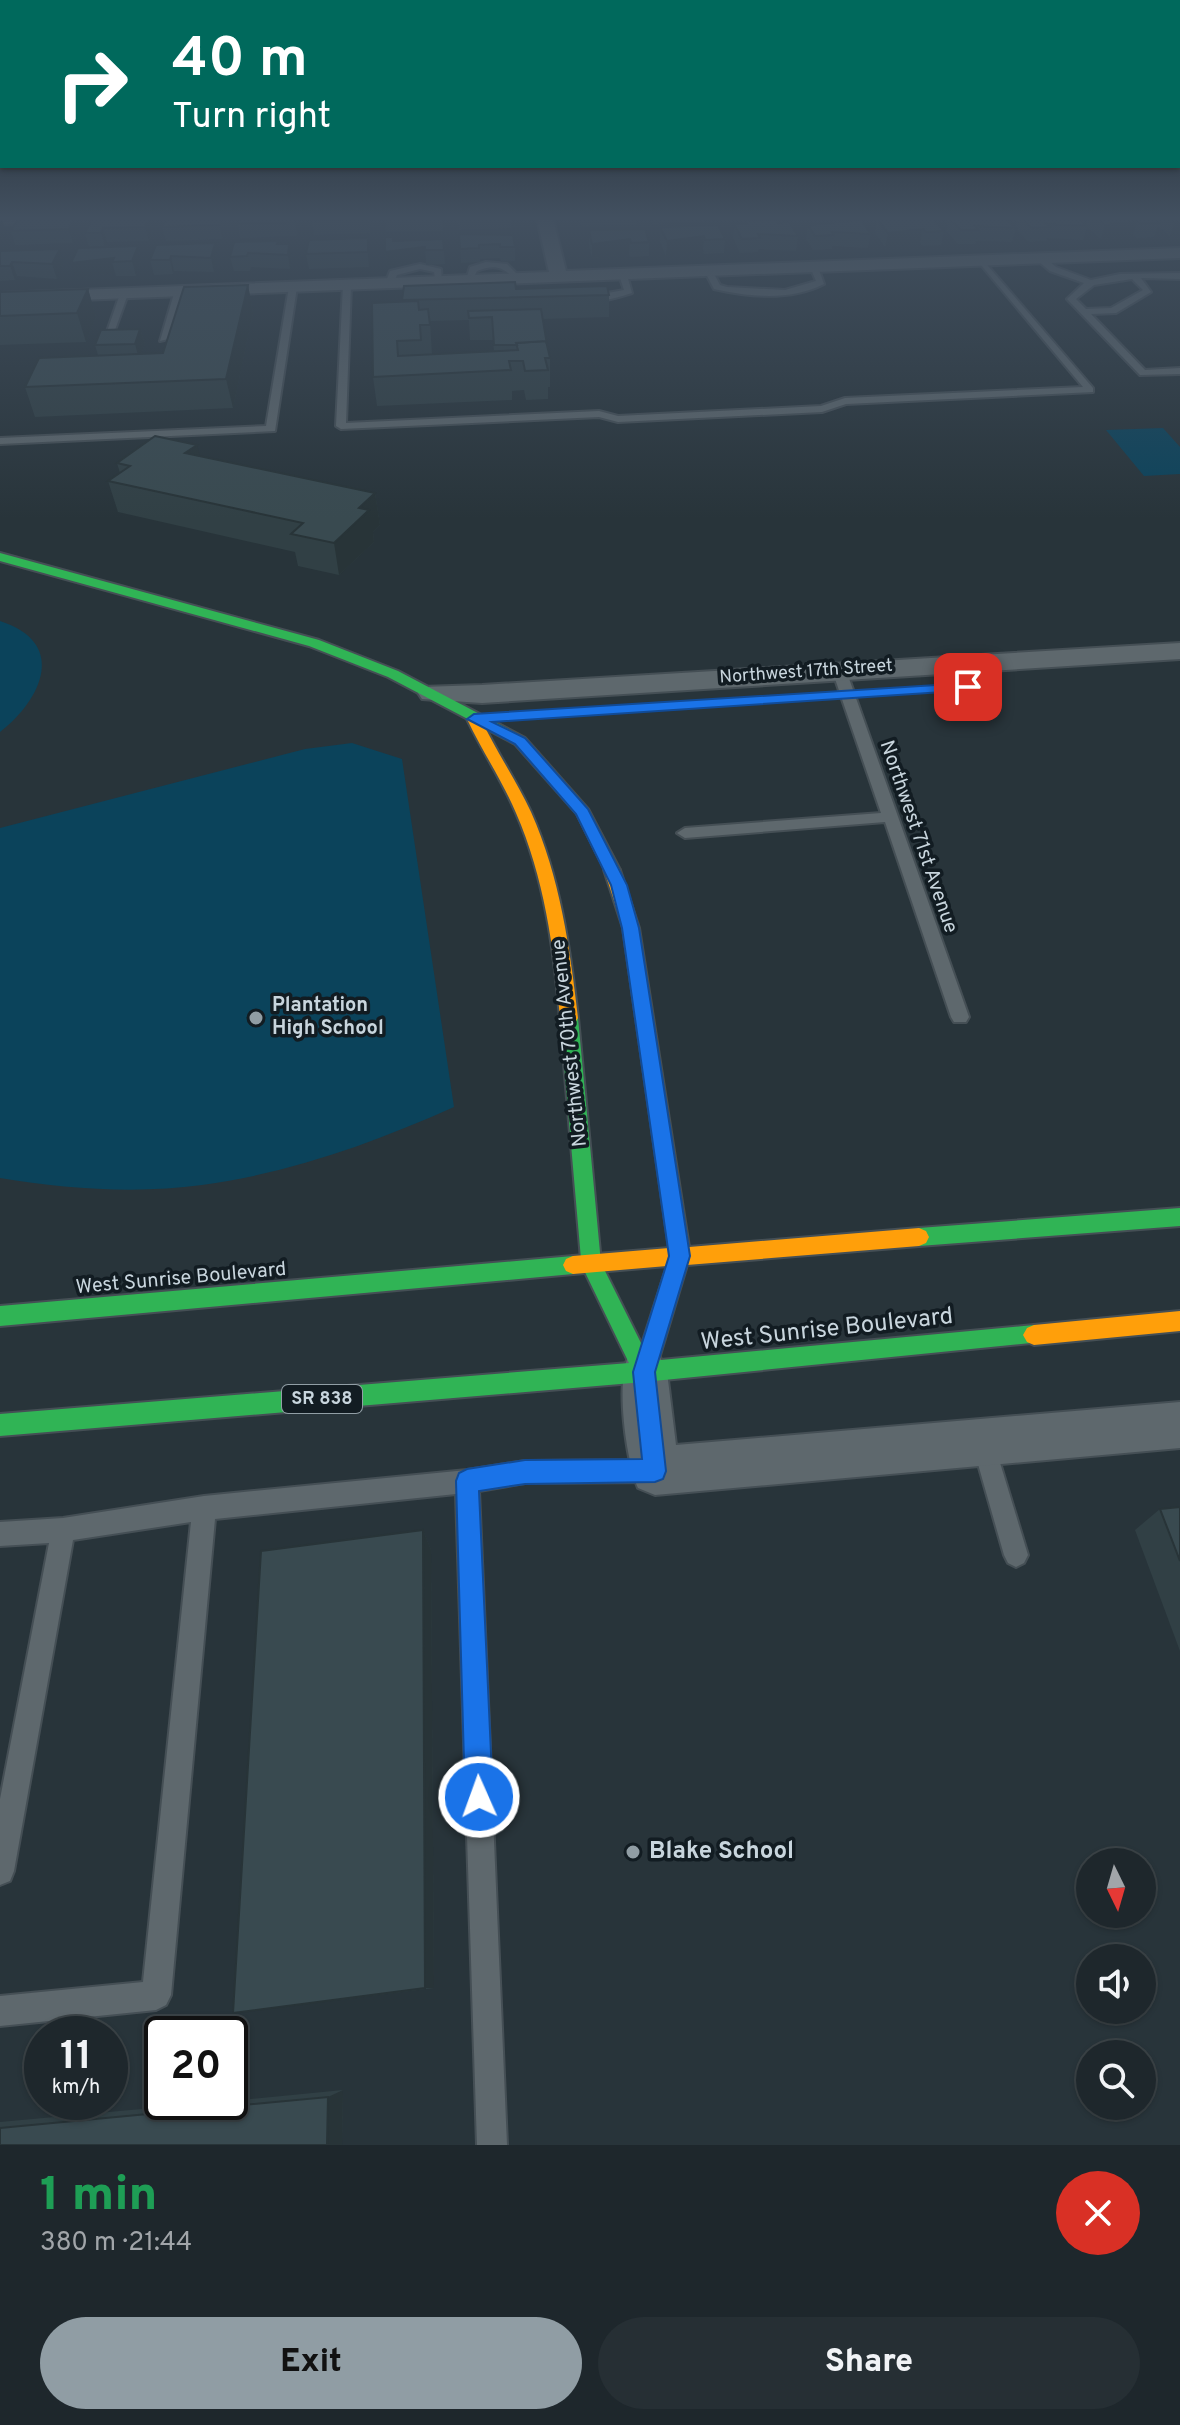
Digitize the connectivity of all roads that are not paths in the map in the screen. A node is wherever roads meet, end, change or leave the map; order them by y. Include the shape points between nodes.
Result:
1 (114, 319) edge
2 (169, 319) edge
3 (288, 319) edge
4 (346, 319) edge
5 (1029, 319) edge
6 (1091, 319) edge
7 (163, 339) dead end
8 (106, 341) edge
9 (1180, 371) edge
10 (0, 441) edge
11 (0, 557) edge
12 (1180, 651) edge
13 (1180, 676) edge
14 (843, 681) junction
15 (432, 693) junction
16 (474, 719) junction
17 (890, 817) junction
18 (685, 833) dead end
19 (960, 1017) dead end
20 (1180, 1217) edge
21 (680, 1256) junction
22 (591, 1263) junction
23 (0, 1316) edge
24 (1180, 1321) edge
25 (644, 1372) junction
26 (0, 1425) edge
27 (1180, 1425) edge
28 (983, 1442) junction
29 (655, 1471) junction
30 (467, 1481) junction
31 (204, 1508) junction
32 (63, 1530) junction
33 (0, 1534) edge
34 (1016, 1555) dead end
35 (0, 1871) edge
36 (0, 2011) edge
37 (492, 2145) edge

1 - 8 lane
2 - 7 lane
3 - 10 lane via 271,429
4 - 5 lane via 341,426 599,414 618,419 822,409 845,401 1090,390
6 - 9 lane via 1143,373
11 - 15 main road, Northwest 70th Avenue via 314,643
12 - 14 street, Northwest 17th Street
13 - 14 street, Northwest 17th Street
14 - 15 street, Northwest 17th Street
14 - 16 street, Northwest 17th Street
14 - 17 lane, Northwest 71st Avenue
15 - 16 main road, Northwest 70th Avenue
16 - 21 main road, Northwest 70th Avenue via 520,741 583,812 619,885 633,944
16 - 22 main road, Northwest 70th Avenue via 527,821 552,895 563,954
17 - 18 lane
17 - 19 lane, Northwest 71st Avenue
20 - 21 main road, West Sunrise Boulevard
21 - 22 main road, West Sunrise Boulevard
21 - 25 main road, Northwest 70th Avenue
22 - 23 main road, West Sunrise Boulevard
22 - 25 main road, Northwest 70th Avenue
24 - 25 main road, West Sunrise Boulevard / SR 838
25 - 26 main road, West Sunrise Boulevard / SR 838
25 - 29 street, Northwest 70th Avenue
27 - 28 street
28 - 29 street
28 - 34 lane
29 - 30 lane via 525,1472
30 - 31 lane
30 - 37 lane
31 - 32 lane
31 - 36 lane via 156,1995
32 - 33 lane
32 - 35 lane

